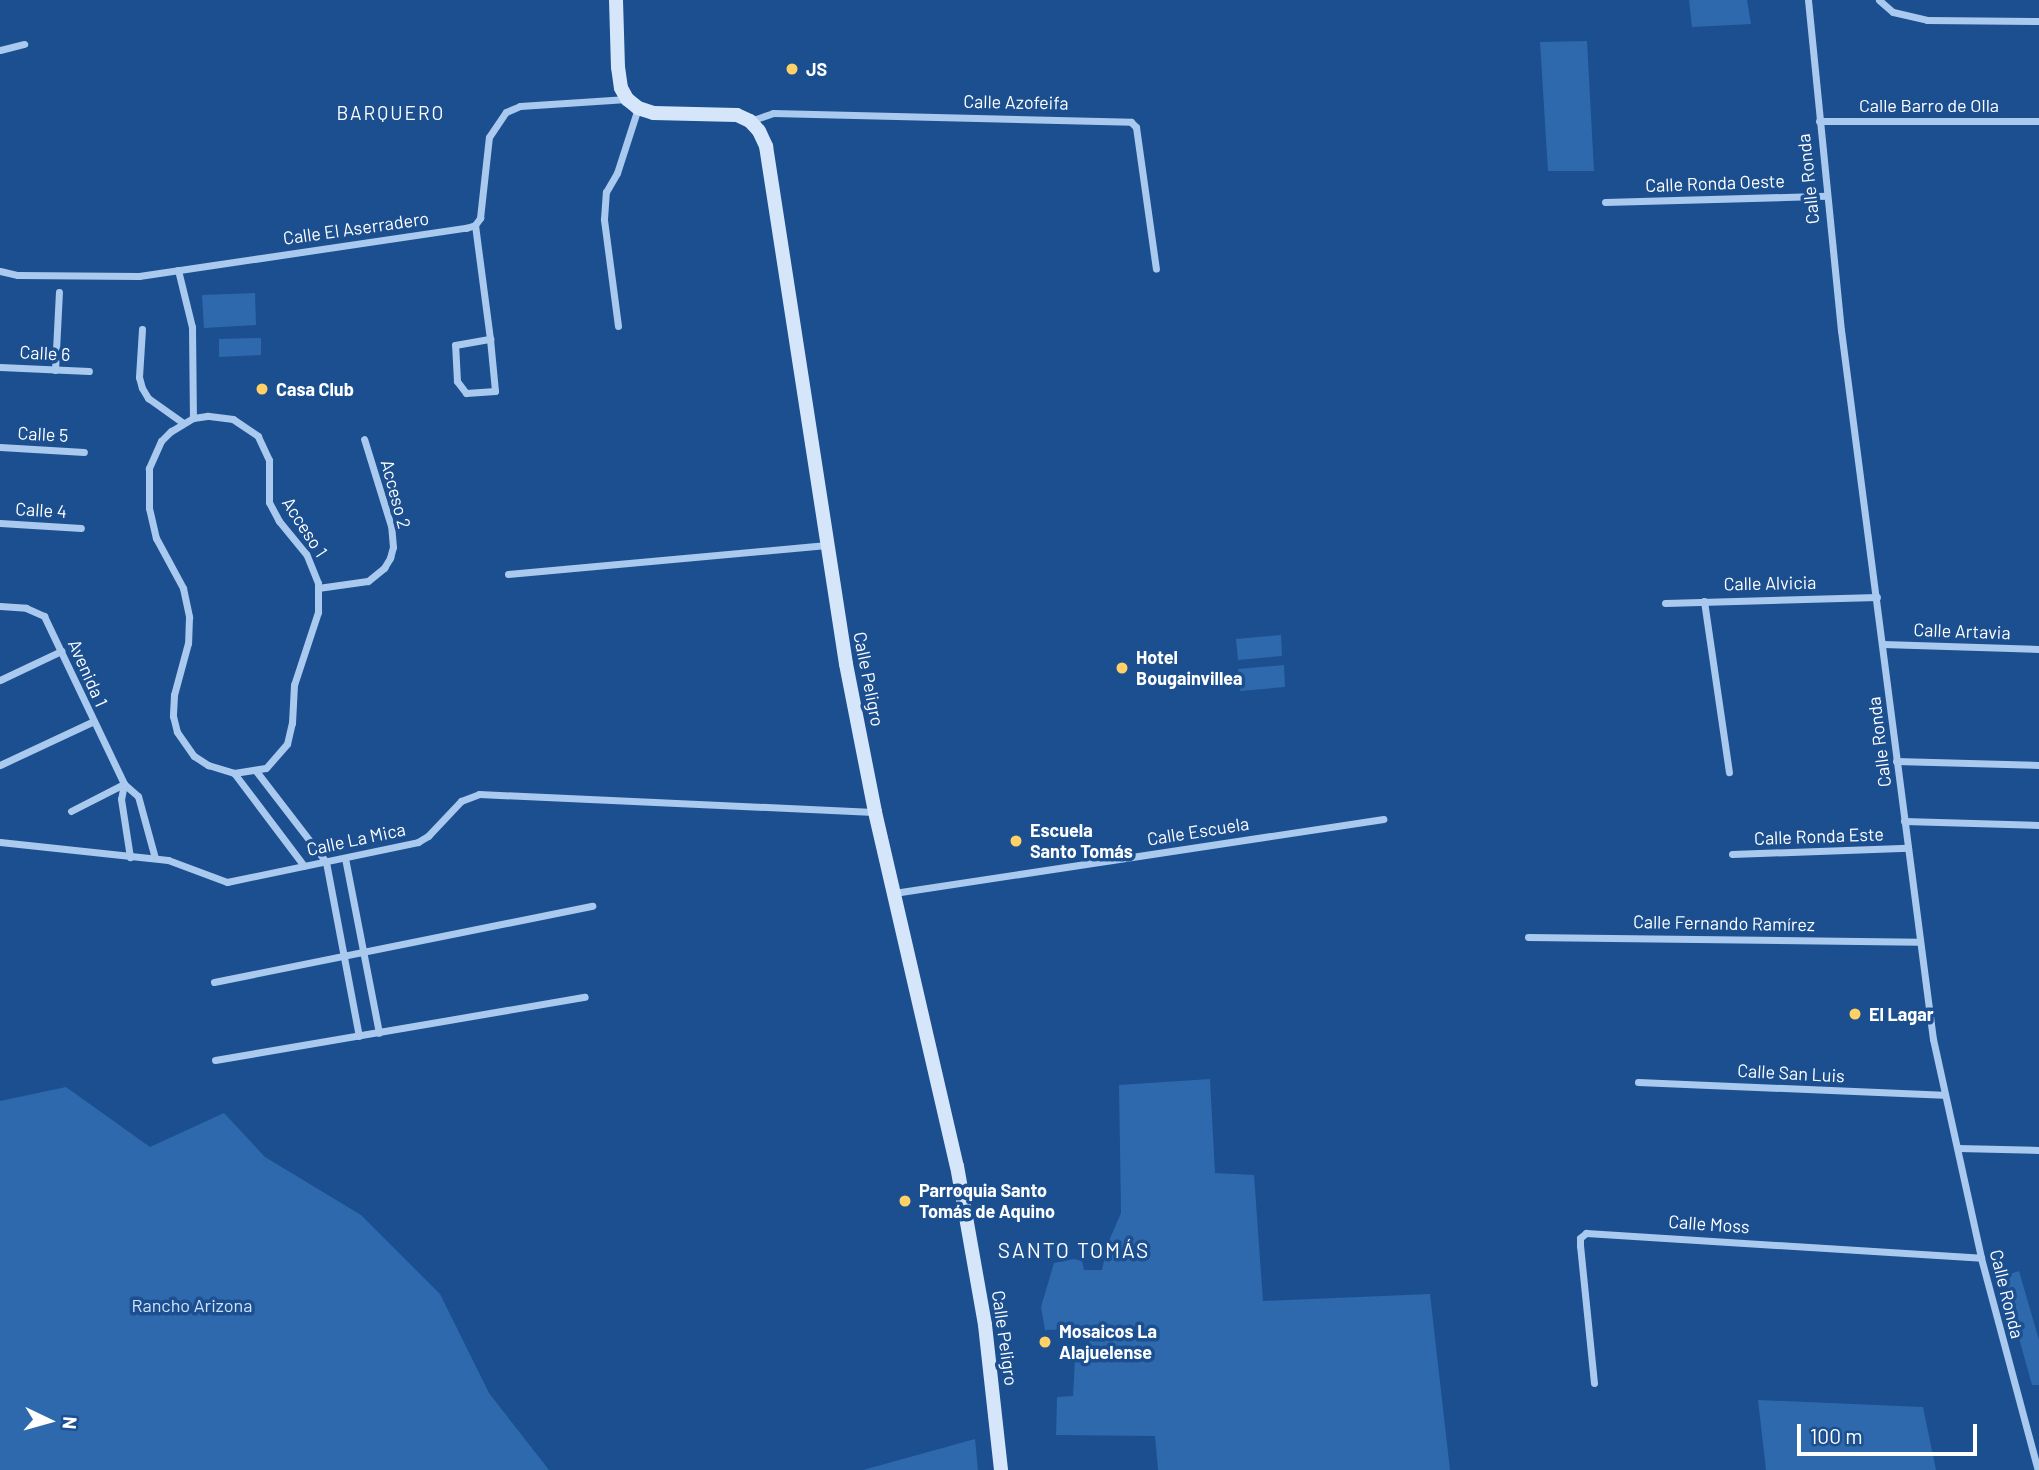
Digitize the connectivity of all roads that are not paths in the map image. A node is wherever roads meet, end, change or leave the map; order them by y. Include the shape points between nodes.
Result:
1 (616, 0) edge
2 (1808, 0) edge
3 (1879, 0) edge
4 (2039, 21) edge
5 (24, 44) dead end
6 (0, 50) edge
7 (632, 104) junction
8 (750, 121) junction
9 (1819, 121) junction
10 (2039, 121) edge
11 (1826, 195) junction
12 (1605, 202) dead end
13 (475, 225) junction
14 (1156, 269) dead end
15 (0, 271) edge
16 (178, 271) junction
17 (60, 292) dead end
18 (618, 326) dead end
19 (142, 329) dead end
20 (489, 339) junction
21 (0, 367) edge
22 (55, 370) junction
23 (89, 372) dead end
24 (193, 418) junction
25 (183, 423) junction
26 (364, 439) dead end
27 (0, 447) edge
28 (84, 452) dead end
29 (0, 523) edge
30 (81, 528) dead end
31 (827, 545) junction
32 (508, 573) dead end
33 (318, 588) junction
34 (1877, 597) junction
35 (1704, 601) junction
36 (1665, 603) dead end
37 (0, 606) edge
38 (1884, 644) junction
39 (2039, 649) edge
40 (61, 651) junction
41 (0, 680) edge
42 (92, 722) junction
43 (1896, 761) junction
44 (0, 765) edge
45 (2039, 765) edge
46 (256, 771) junction
47 (1729, 772) dead end
48 (234, 773) junction
49 (124, 784) junction
50 (71, 811) dead end
51 (875, 812) junction
52 (1383, 819) dead end
53 (1904, 821) junction
54 (2039, 825) edge
55 (0, 842) edge
56 (1908, 848) junction
57 (1732, 854) dead end
58 (130, 857) junction
59 (155, 858) junction
60 (345, 858) junction
61 (326, 862) junction
62 (304, 866) junction
63 (894, 893) junction
64 (592, 906) dead end
65 (1528, 937) dead end
66 (1919, 942) junction
67 (364, 953) junction
68 (345, 956) junction
69 (214, 982) dead end
70 (586, 997) dead end
71 (379, 1032) junction
72 (359, 1036) junction
73 (215, 1060) dead end
74 (1637, 1082) dead end
75 (1943, 1095) junction
76 (1958, 1148) junction
77 (2039, 1150) edge
78 (1982, 1258) junction
79 (1594, 1383) dead end
80 (1001, 1470) edge
81 (2038, 1470) edge

1 - 7 main road via 621,88
2 - 9 street, Calle Ronda
3 - 4 street via 1893,12 1927,20
5 - 6 street
7 - 8 main road via 667,114 724,114
7 - 13 street via 520,106 506,112 489,137 482,209
7 - 18 street via 617,173 606,192 604,219
8 - 14 street, Calle Azofeifa via 773,113 1131,122 1136,127
8 - 31 main road, Calle Peligro via 766,146 770,165
9 - 10 street, Calle Barro de Olla
9 - 11 street, Calle Ronda
11 - 12 street, Calle Ronda Oeste
11 - 34 street, Calle Ronda
13 - 16 street, Calle El Aserradero
13 - 20 street
15 - 16 street, Calle El Aserradero via 59,277
16 - 24 street via 194,340
17 - 22 street
19 - 25 street via 142,388 148,398
20 - 20 street via 495,391 466,393 457,381 456,345
21 - 22 street, Calle 6
22 - 23 street, Calle 6
24 - 25 street, Acceso 1
24 - 33 street, Acceso 1 via 233,419 258,436 269,460 269,502 306,554
25 - 48 street, Acceso 1 via 161,441 149,468 148,498 156,538 183,588 190,617 173,716 177,732 194,756
26 - 33 street, Acceso 2 via 391,526 390,558 368,581
27 - 28 street, Calle 5
29 - 30 street, Calle 4
31 - 32 street
31 - 51 main road, Calle Peligro
33 - 46 street, Acceso 1 via 318,612 294,685 290,735 275,761
34 - 35 street, Calle Alvicia
34 - 38 street, Calle Ronda
35 - 36 street, Calle Alvicia
35 - 47 street
37 - 40 street, Avenida 1 via 26,608 44,616
38 - 39 street, Calle Artavia
38 - 43 street, Calle Ronda
40 - 41 street
40 - 42 street, Avenida 1
42 - 44 street
42 - 49 street, Avenida 1
43 - 45 street
43 - 53 street, Calle Ronda
46 - 48 street, Acceso 1
46 - 61 street
48 - 62 street
49 - 50 street
49 - 58 street, Avenida 1 via 121,799
49 - 59 street, Avenida 1 via 138,796
51 - 60 street, Calle La Mica via 479,794 461,801 418,842
51 - 63 main road, Calle Peligro
52 - 63 street, Calle Escuela
53 - 54 street
53 - 56 street, Calle Ronda
55 - 58 street, Calle La Mica
56 - 57 street, Calle Ronda Este
56 - 66 street, Calle Ronda
58 - 59 street, Calle La Mica
59 - 62 street, Calle La Mica via 227,882
60 - 61 street, Calle La Mica
60 - 67 street
61 - 62 street, Calle La Mica
61 - 68 street
63 - 80 main road, Calle Peligro via 966,1214 985,1325
64 - 67 street
65 - 66 street, Calle Fernando Ramírez
66 - 75 street, Calle Ronda
67 - 68 street
67 - 71 street
68 - 69 street
68 - 72 street
70 - 71 street
71 - 72 street
72 - 73 street
74 - 75 street, Calle San Luis
75 - 76 street, Calle Ronda
76 - 77 street
76 - 78 street, Calle Ronda
78 - 79 street, Calle Moss via 1586,1233 1580,1246
78 - 81 street, Calle Ronda

